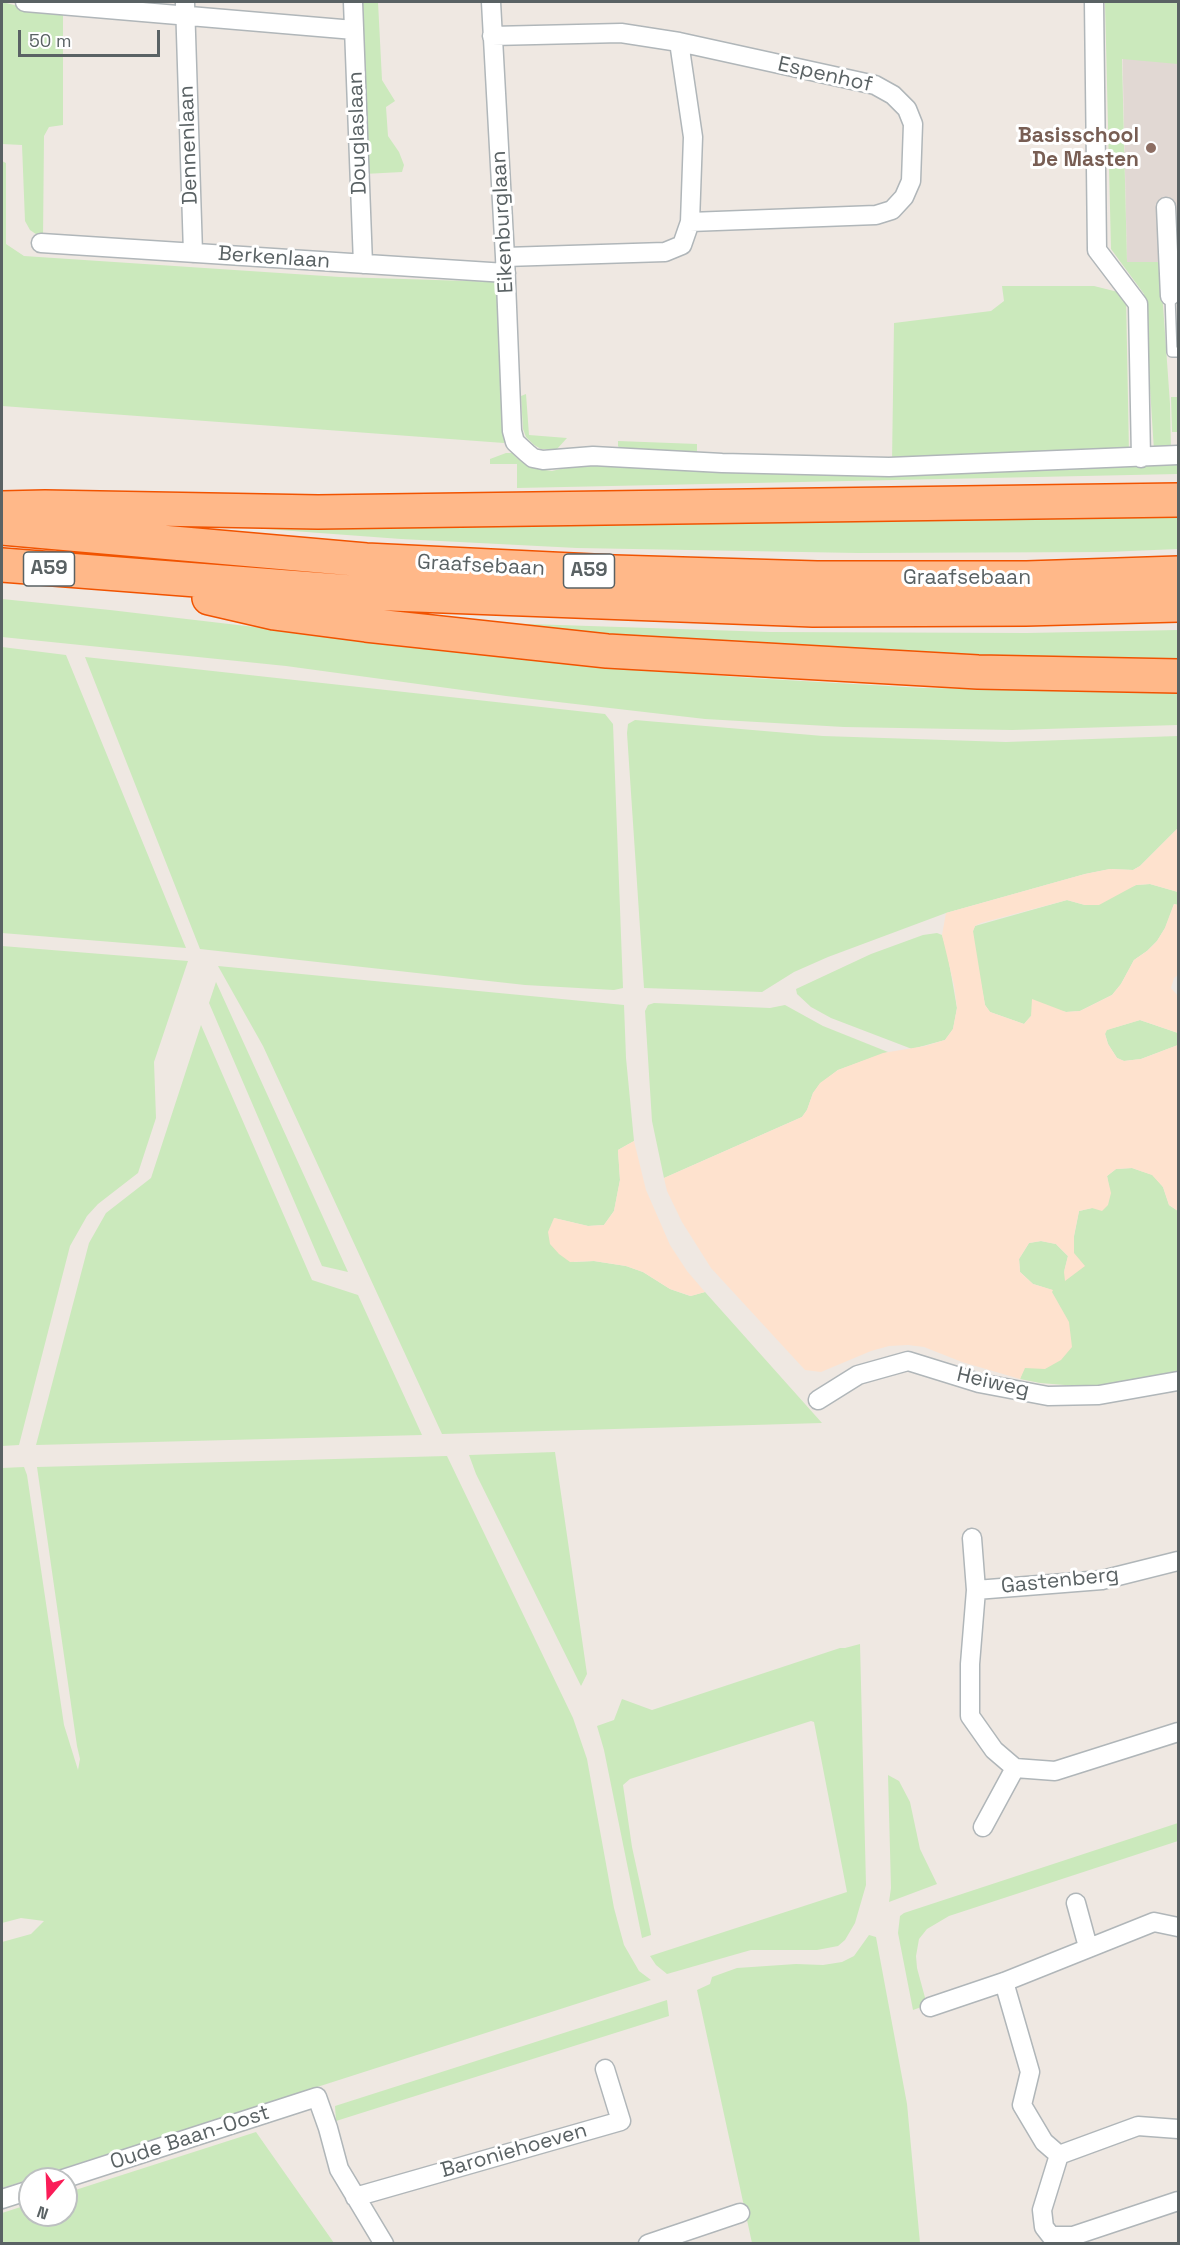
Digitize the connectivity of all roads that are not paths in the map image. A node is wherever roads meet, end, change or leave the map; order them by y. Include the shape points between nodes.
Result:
1 (25, 2) edge
2 (353, 2) edge
3 (490, 2) edge
4 (1094, 2) edge
5 (185, 8) edge
6 (354, 30) junction
7 (492, 36) junction
8 (679, 42) junction
9 (1166, 207) dead end
10 (690, 222) junction
11 (41, 243) dead end
12 (193, 253) junction
13 (363, 264) junction
14 (505, 265) junction
15 (1174, 296) edge
16 (1179, 352) edge
17 (1179, 455) edge
18 (1141, 458) junction
19 (1179, 500) edge
20 (2, 508) edge
21 (2, 528) edge
22 (2, 565) edge
23 (96, 573) junction
24 (1179, 573) edge
25 (1179, 605) edge
26 (1179, 676) edge
27 (1179, 1381) edge
28 (818, 1400) dead end
29 (972, 1538) dead end
30 (1179, 1561) edge
31 (976, 1590) junction
32 (1179, 1732) edge
33 (1015, 1768) junction
34 (983, 1827) dead end
35 (1076, 1903) dead end
36 (1179, 1928) edge
37 (1088, 1947) junction
38 (1004, 1982) junction
39 (930, 2007) dead end
40 (604, 2069) dead end
41 (1179, 2128) edge
42 (1059, 2155) junction
43 (78, 2174) edge
44 (18, 2194) edge
45 (355, 2197) junction
46 (2, 2199) edge
47 (1179, 2201) edge
48 (740, 2213) dead end
49 (1051, 2240) edge
50 (384, 2244) edge
51 (648, 2244) edge

1 - 5 street
2 - 6 street, Douglaslaan
3 - 7 street, Eikenburglaan
4 - 18 street via 1097,250 1138,304
5 - 6 street
5 - 12 street, Dennenlaan
6 - 13 street, Douglaslaan
7 - 8 street, Espenhof via 621,33
7 - 14 street, Eikenburglaan
8 - 10 street via 693,137
8 - 10 street, Espenhof via 875,85 894,95 907,109 913,124 911,181 892,210 876,215
9 - 15 street
10 - 14 street via 682,246 665,252
11 - 12 street, Berkenlaan
12 - 13 street, Berkenlaan
13 - 14 street, Berkenlaan
14 - 18 street, Eikenburglaan via 512,431 515,442 533,458 593,456 889,467
15 - 16 lane via 1172,352
17 - 18 street
19 - 20 highway via 342,512
21 - 24 highway, Graafsebaan / A59 via 366,560 614,573 1026,578
22 - 23 highway, Graafsebaan / A59
23 - 25 highway, Graafsebaan / A59 via 364,593 813,610
23 - 26 highway, A59 via 274,613 607,651 978,672
27 - 28 street, Heiweg via 1099,1395 1048,1396 979,1383 908,1361 858,1375
29 - 31 street, Gastenberg
30 - 31 street, Gastenberg via 1102,1580
31 - 33 street, Gastenberg via 969,1664 970,1716 994,1750
32 - 33 street via 1055,1771
33 - 34 street
35 - 37 street
36 - 37 street via 1154,1922
37 - 38 street
38 - 39 street
38 - 42 street via 1030,2072 1022,2105 1044,2142
40 - 45 street, Baroniehoeven via 621,2121
41 - 42 street via 1138,2126
42 - 49 street via 1041,2210
43 - 45 street, Oude Baan-Oost via 317,2097 339,2169
44 - 46 street
45 - 50 street
47 - 49 street
48 - 51 street

